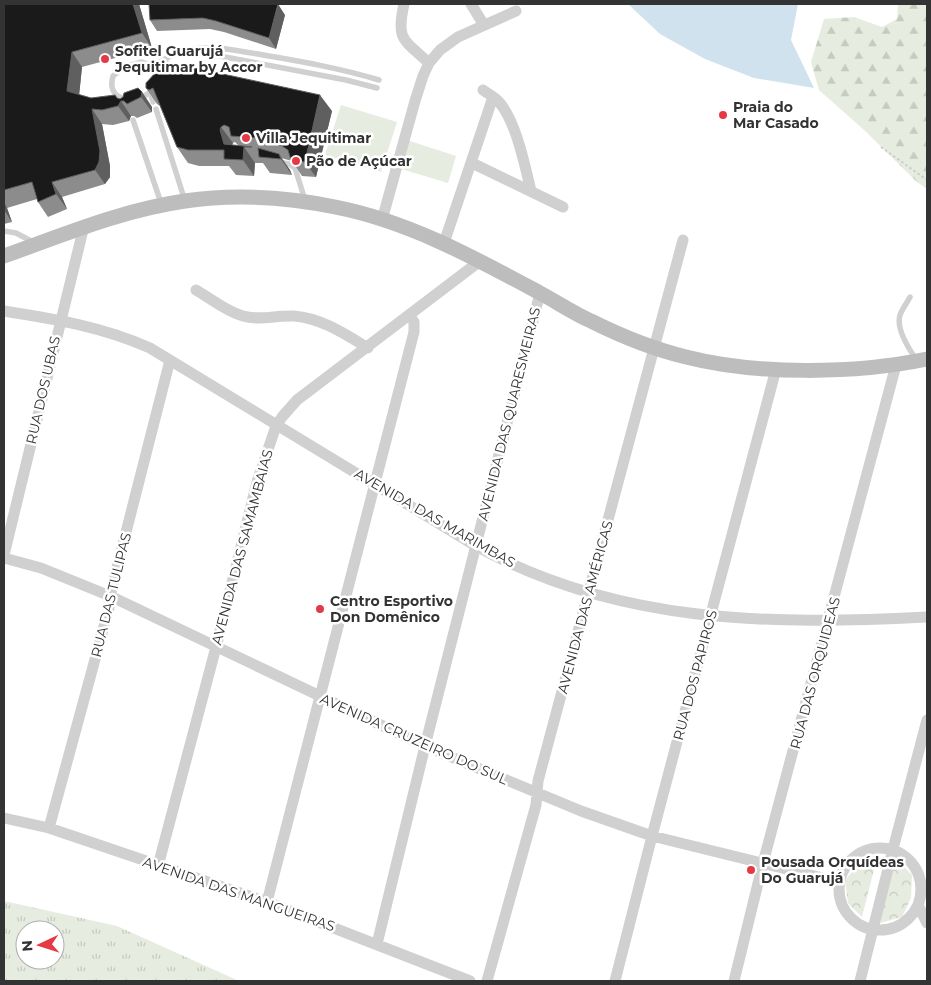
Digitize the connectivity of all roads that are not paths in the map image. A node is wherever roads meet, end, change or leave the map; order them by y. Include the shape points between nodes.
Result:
1 (404, 4) edge
2 (471, 4) edge
3 (516, 12) dead end
4 (484, 25) junction
5 (188, 50) junction
6 (429, 63) junction
7 (153, 66) junction
8 (379, 80) dead end
9 (377, 88) dead end
10 (483, 90) dead end
11 (150, 92) junction
12 (493, 97) junction
13 (153, 102) edge
14 (156, 109) edge
15 (133, 120) dead end
16 (269, 159) edge
17 (472, 163) junction
18 (531, 191) junction
19 (186, 201) junction
20 (305, 202) junction
21 (161, 206) junction
22 (563, 207) dead end
23 (382, 220) junction
24 (84, 226) junction
25 (4, 231) edge
26 (683, 240) dead end
27 (444, 243) junction
28 (37, 244) junction
29 (4, 256) edge
30 (480, 261) junction
31 (196, 290) dead end
32 (540, 293) junction
33 (910, 297) dead end
34 (4, 311) edge
35 (410, 316) junction
36 (60, 320) junction
37 (368, 348) junction
38 (655, 348) junction
39 (170, 360) junction
40 (922, 360) edge
41 (896, 364) junction
42 (776, 368) junction
43 (276, 426) junction
44 (376, 484) junction
45 (476, 546) junction
46 (4, 557) edge
47 (588, 593) junction
48 (110, 596) junction
49 (710, 616) junction
50 (927, 617) edge
51 (829, 621) junction
52 (216, 647) junction
53 (320, 697) junction
54 (927, 720) edge
55 (425, 746) junction
56 (538, 794) junction
57 (4, 818) edge
58 (49, 828) junction
59 (652, 836) junction
60 (893, 849) junction
61 (763, 863) junction
62 (158, 866) junction
63 (839, 882) junction
64 (924, 890) edge
65 (267, 902) junction
66 (918, 905) junction
67 (927, 923) edge
68 (872, 930) junction
69 (377, 944) junction
70 (490, 979) edge
71 (470, 981) edge
72 (615, 981) edge
73 (734, 981) edge
74 (860, 981) edge

1 - 6 street via 401,32 407,43
2 - 4 street
3 - 4 street
4 - 6 street via 449,43
5 - 7 lane
5 - 8 lane via 214,47 337,68
5 - 9 lane
6 - 23 street via 414,96
7 - 11 lane via 158,78
7 - 11 lane via 142,62 119,70 112,88 115,94 128,102
10 - 12 street
11 - 13 lane
12 - 17 street
12 - 18 street via 510,120
14 - 19 lane
15 - 21 lane
16 - 20 lane via 295,168
17 - 18 street
17 - 27 street
18 - 22 street
19 - 20 main road via 254,198
19 - 21 main road
20 - 23 main road
21 - 24 main road
23 - 27 main road
24 - 28 main road
24 - 36 street, RUA DOS UBAS
25 - 28 lane via 16,233
26 - 38 street, AVENIDA DAS AMÉRICAS
27 - 30 main road
28 - 29 main road
30 - 32 main road
30 - 35 street, AVENIDA DAS SAMAMBAIAS
31 - 37 street via 242,316 293,316 318,321
32 - 38 main road via 590,320
32 - 45 street, AVENIDA DAS QUARESMEIRAS
33 - 40 lane via 900,315 900,326 908,348
34 - 36 street, AVENIDA DAS MARIMBAS
35 - 37 street, AVENIDA DAS SAMAMBAIAS
35 - 44 street via 414,332
36 - 39 street, AVENIDA DAS MARIMBAS via 128,338
36 - 46 street, RUA DOS UBAS
37 - 43 street, AVENIDA DAS SAMAMBAIAS via 297,400
38 - 42 main road via 716,364
38 - 47 street, AVENIDA DAS AMÉRICAS
39 - 43 street, AVENIDA DAS MARIMBAS
39 - 48 street, RUA DAS TULIPAS
40 - 41 main road
41 - 42 main road via 830,370
41 - 51 street, RUA DAS ORQUIDEAS
42 - 49 street, RUA DOS PAPIROS
43 - 44 street, AVENIDA DAS MARIMBAS
43 - 52 street, AVENIDA DAS SAMAMBAIAS via 249,510
44 - 45 street, AVENIDA DAS MARIMBAS
44 - 53 street
45 - 47 street, AVENIDA DAS MARIMBAS via 521,569
45 - 55 street, AVENIDA DAS QUARESMEIRAS
46 - 48 street, AVENIDA CRUZEIRO DO SUL via 42,568
47 - 49 street, AVENIDA DAS MARIMBAS
47 - 56 street, AVENIDA DAS AMÉRICAS via 538,781
48 - 52 street, AVENIDA CRUZEIRO DO SUL
48 - 58 street, RUA DAS TULIPAS
49 - 51 street, AVENIDA DAS MARIMBAS
49 - 59 street, RUA DOS PAPIROS
50 - 51 street, AVENIDA DAS MARIMBAS
51 - 61 street, RUA DAS ORQUIDEAS
52 - 53 street, AVENIDA CRUZEIRO DO SUL
52 - 62 street, AVENIDA DAS SAMAMBAIAS
53 - 55 street, AVENIDA CRUZEIRO DO SUL
53 - 65 street
54 - 60 street
55 - 56 street, AVENIDA CRUZEIRO DO SUL
55 - 69 street, AVENIDA DAS QUARESMEIRAS
56 - 59 street, AVENIDA CRUZEIRO DO SUL
56 - 70 street, AVENIDA DAS AMÉRICAS
57 - 58 street, AVENIDA DAS MANGUEIRAS
58 - 62 street, AVENIDA DAS MANGUEIRAS
59 - 61 street, AVENIDA CRUZEIRO DO SUL
59 - 72 street, RUA DOS PAPIROS
60 - 63 street via 879,847 852,857
60 - 64 street via 914,865
60 - 68 street
61 - 63 street, AVENIDA CRUZEIRO DO SUL
61 - 73 street, RUA DAS ORQUIDEAS
62 - 65 street, AVENIDA DAS MANGUEIRAS
63 - 68 street via 842,907 860,926
64 - 66 street
65 - 69 street, AVENIDA DAS MANGUEIRAS
66 - 67 street
66 - 68 street via 900,926 884,931
68 - 74 street
69 - 71 street, AVENIDA DAS MANGUEIRAS

